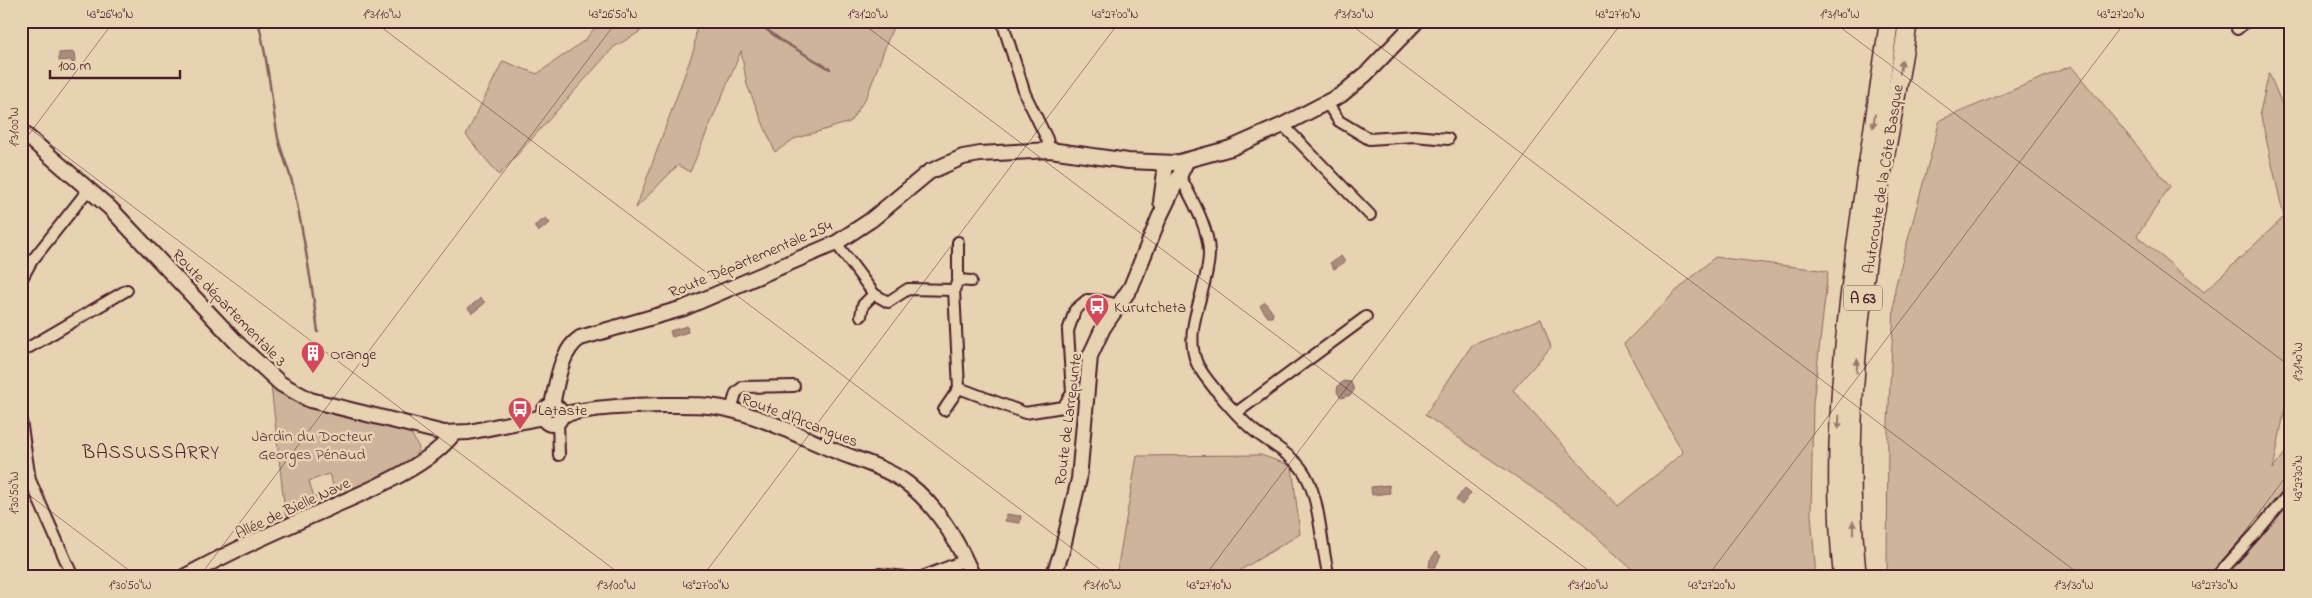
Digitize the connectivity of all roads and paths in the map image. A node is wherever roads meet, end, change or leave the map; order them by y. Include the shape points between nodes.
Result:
1 (1002, 21) edge
2 (1416, 21) edge
3 (1889, 21) edge
4 (1908, 21) edge
5 (2247, 21) edge
6 (2237, 29) dead end
7 (1327, 103) junction
8 (1283, 125) junction
9 (21, 131) edge
10 (1448, 139) dead end
11 (1050, 150) junction
12 (1187, 160) junction
13 (1161, 163) junction
14 (1173, 181) junction
15 (84, 195) dead end
16 (1370, 215) dead end
17 (958, 242) dead end
18 (836, 243) junction
19 (21, 280) edge
20 (971, 280) dead end
21 (956, 285) junction
22 (127, 290) dead end
23 (874, 294) junction
24 (21, 298) edge
25 (1118, 305) junction
26 (860, 316) dead end
27 (1366, 317) dead end
28 (21, 352) edge
29 (794, 386) dead end
30 (960, 388) junction
31 (731, 410) junction
32 (944, 410) dead end
33 (1236, 413) junction
34 (557, 414) junction
35 (21, 420) edge
36 (434, 432) junction
37 (453, 434) junction
38 (560, 455) dead end
39 (412, 466) junction
40 (2291, 491) edge
41 (966, 560) junction
42 (73, 577) edge
43 (184, 577) edge
44 (861, 577) edge
45 (904, 577) edge
46 (922, 577) edge
47 (973, 577) edge
48 (1053, 577) edge
49 (1329, 577) edge
50 (1843, 577) edge
51 (1858, 577) edge
52 (2216, 577) edge

1 - 11 street via 1025,94
2 - 7 street, Route Départementale 254 via 1366,74
3 -> 50 highway, Autoroute de la Côte Basque / A 63 via 1843,345 1838,442
51 -> 4 highway, Autoroute de la Côte Basque / A 63 via 1854,542 1853,440 1858,344 1867,260
5 - 6 street
7 - 8 street, Route Départementale 254
7 - 10 street via 1339,120 1368,139 1414,136
8 - 12 street, Route Départementale 254 via 1231,148
8 - 16 street
9 - 36 street, Route départementale 3 via 110,208 239,345 281,384 310,400
11 - 13 street, Route Départementale 254
11 - 18 street, Route Départementale 254 via 980,154 945,164 929,172 871,220
12 - 13 street, Route Départementale 254
12 - 14 street, Route de Larrepunte
13 - 14 street, Route de Larrepunte
14 - 25 street, Route de Larrepunte via 1144,260
14 - 33 street via 1193,201 1208,241 1205,283 1194,329 1196,362
15 - 19 street via 31,262
17 - 21 street
18 - 23 street
18 - 34 street, Route Départementale 254 via 684,308 580,338 572,343 559,376
19 - 24 street
20 - 21 street
21 - 23 street via 908,289 888,302
21 - 30 street
22 - 28 street
23 - 26 street via 863,305
25 - 30 street via 1088,300 1076,310 1068,331 1072,393 1063,407 1025,413
25 - 48 street, Route de Larrepunte via 1097,338 1090,356 1079,480
27 - 33 street
29 - 31 street via 743,387 736,393
30 - 32 street
31 - 34 street, Route d'Arcangues via 701,405 627,406
31 - 41 street, Route d'Arcangues via 896,476 923,499
33 - 49 street via 1289,456 1312,486
34 - 37 street, Route départementale 3 via 546,408 543,417
34 - 38 street
35 - 42 street via 30,480
36 - 37 street, Route départementale 3
36 - 39 street, Allée de Bielle Nave via 430,444
37 - 39 street, Allée de Bielle Nave via 437,451
39 - 43 street, Allée de Bielle Nave via 373,490
40 - 52 street
41 - 46 street
41 - 47 street, Route d'Arcangues
44 - 45 street via 879,574

